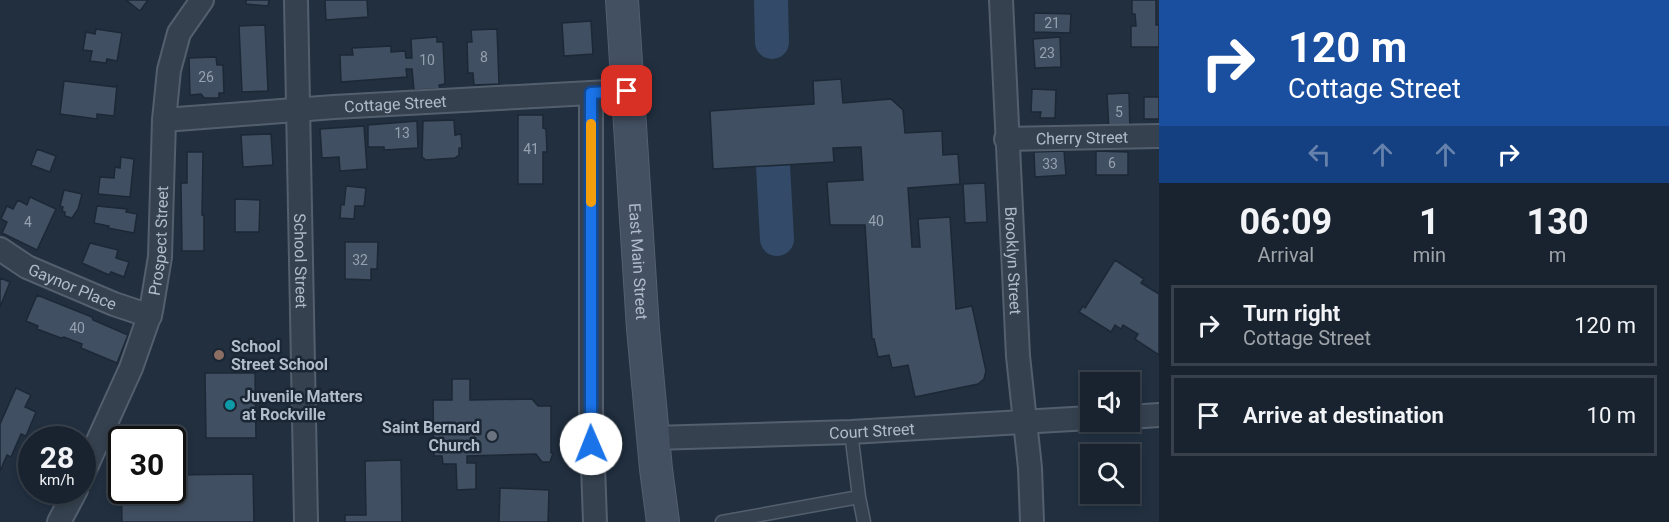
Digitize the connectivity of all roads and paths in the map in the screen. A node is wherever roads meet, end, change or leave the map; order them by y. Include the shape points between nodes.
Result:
1 (202, 0) edge
2 (296, 0) edge
3 (622, 0) edge
4 (1001, 0) edge
5 (627, 91) junction
6 (591, 93) junction
7 (298, 110) junction
8 (165, 120) junction
9 (1159, 136) edge
10 (1006, 139) junction
11 (0, 249) edge
12 (150, 316) junction
13 (1159, 415) edge
14 (1140, 416) edge
15 (1080, 418) edge
16 (1025, 421) junction
17 (851, 432) junction
18 (653, 438) junction
19 (96, 445) edge
20 (859, 496) junction
21 (69, 504) edge
22 (59, 522) edge
23 (306, 522) edge
24 (595, 522) edge
25 (663, 522) edge
26 (722, 522) edge
27 (864, 522) edge
28 (1032, 522) edge

1 - 8 street, Prospect Street via 185,21 176,41
2 - 7 street, School Street
3 - 5 main road, East Main Street
4 - 10 street, Brooklyn Street
5 - 6 street, Cottage Street
5 - 18 main road, East Main Street
6 - 7 street, Cottage Street
6 - 24 street
7 - 8 street, Cottage Street
7 - 23 street, School Street
8 - 12 street, Prospect Street via 160,257
9 - 10 street, Cherry Street
10 - 16 street, Brooklyn Street
11 - 12 street, Gaynor Place via 27,267
12 - 19 street, Prospect Street
13 - 14 street
15 - 16 street, Court Street
16 - 17 street, Court Street
16 - 28 street, Brooklyn Street
17 - 18 street, Court Street
17 - 20 lane
18 - 25 main road, East Main Street
20 - 26 lane
20 - 27 lane
21 - 22 street

